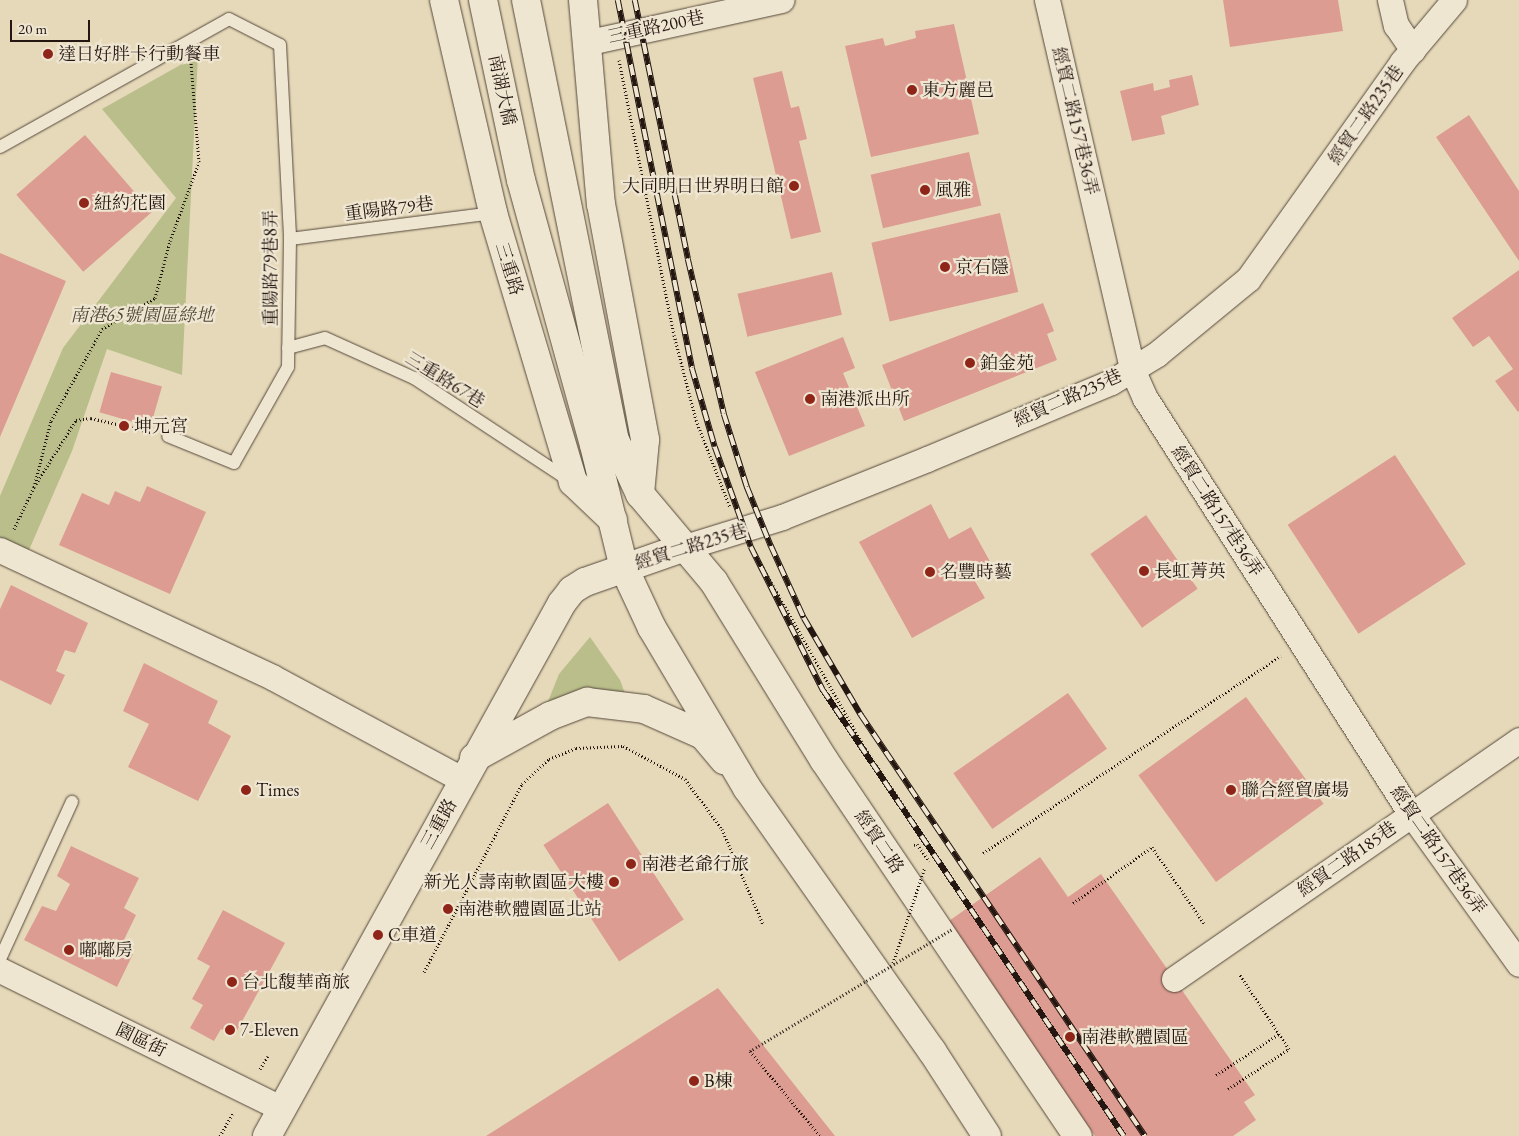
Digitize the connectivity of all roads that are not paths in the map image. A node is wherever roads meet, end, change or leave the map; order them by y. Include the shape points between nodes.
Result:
1 (444, 0) edge
2 (483, 0) edge
3 (526, 0) edge
4 (583, 0) edge
5 (781, 0) edge
6 (1047, 0) edge
7 (1390, 0) edge
8 (1454, 0) edge
9 (601, 39) junction
10 (1413, 50) junction
11 (0, 147) edge
12 (493, 213) junction
13 (290, 239) junction
14 (288, 348) junction
15 (1132, 369) junction
16 (168, 436) road end
17 (573, 482) junction
18 (640, 494) junction
19 (612, 520) junction
20 (682, 548) junction
21 (1, 550) edge
22 (624, 568) junction
23 (1519, 740) edge
24 (469, 769) junction
25 (747, 788) junction
26 (72, 802) dead end
27 (1412, 815) junction
28 (0, 959) edge
29 (1519, 964) edge
30 (0, 970) edge
31 (1174, 979) dead end
32 (282, 1109) junction
33 (267, 1136) edge
34 (987, 1136) edge
35 (1078, 1136) edge

1 - 12 main road, 三重路
2 - 19 main road, 南湖大橋 via 521,180
3 - 18 main road, 經貿二路 via 614,438
4 - 9 main road
5 - 9 street, 三重路200巷
6 - 15 street, 經貿二路157巷36弄
7 - 10 street via 1396,25
8 - 10 street, 經貿二路235巷
9 - 18 main road via 601,204 645,440
10 - 15 street, 經貿二路235巷 via 1248,279 1157,354
11 - 13 lane, 重陽路79巷8弄 via 229,19 280,45
12 - 13 lane, 重陽路79巷
12 - 17 main road, 三重路
13 - 14 lane, 重陽路79巷8弄
14 - 16 lane, 重陽路79巷8弄 via 288,367 234,462
14 - 17 lane, 三重路67巷 via 325,338 414,378
15 - 20 street, 經貿二路235巷 via 1111,382 937,455 739,532
15 - 27 street, 經貿二路157巷36弄 via 1145,398
17 - 19 main road, 三重路
18 - 20 main road, 經貿二路
19 - 22 main road, 南湖大橋
20 - 22 main road, 經貿二路235巷
20 - 35 main road, 經貿二路 via 714,582 824,760 1042,1072
21 - 24 street
22 - 24 main road, 三重路 via 572,590
22 - 25 main road via 652,628
23 - 27 street, 經貿二路185巷
24 - 25 main road via 550,716 586,702 644,709 703,735
24 - 32 main road, 三重路
25 - 34 main road via 932,1051
26 - 28 lane
27 - 29 street, 經貿二路157巷36弄
27 - 31 street, 經貿二路185巷
30 - 32 street, 園區街
32 - 33 main road, 三重路

